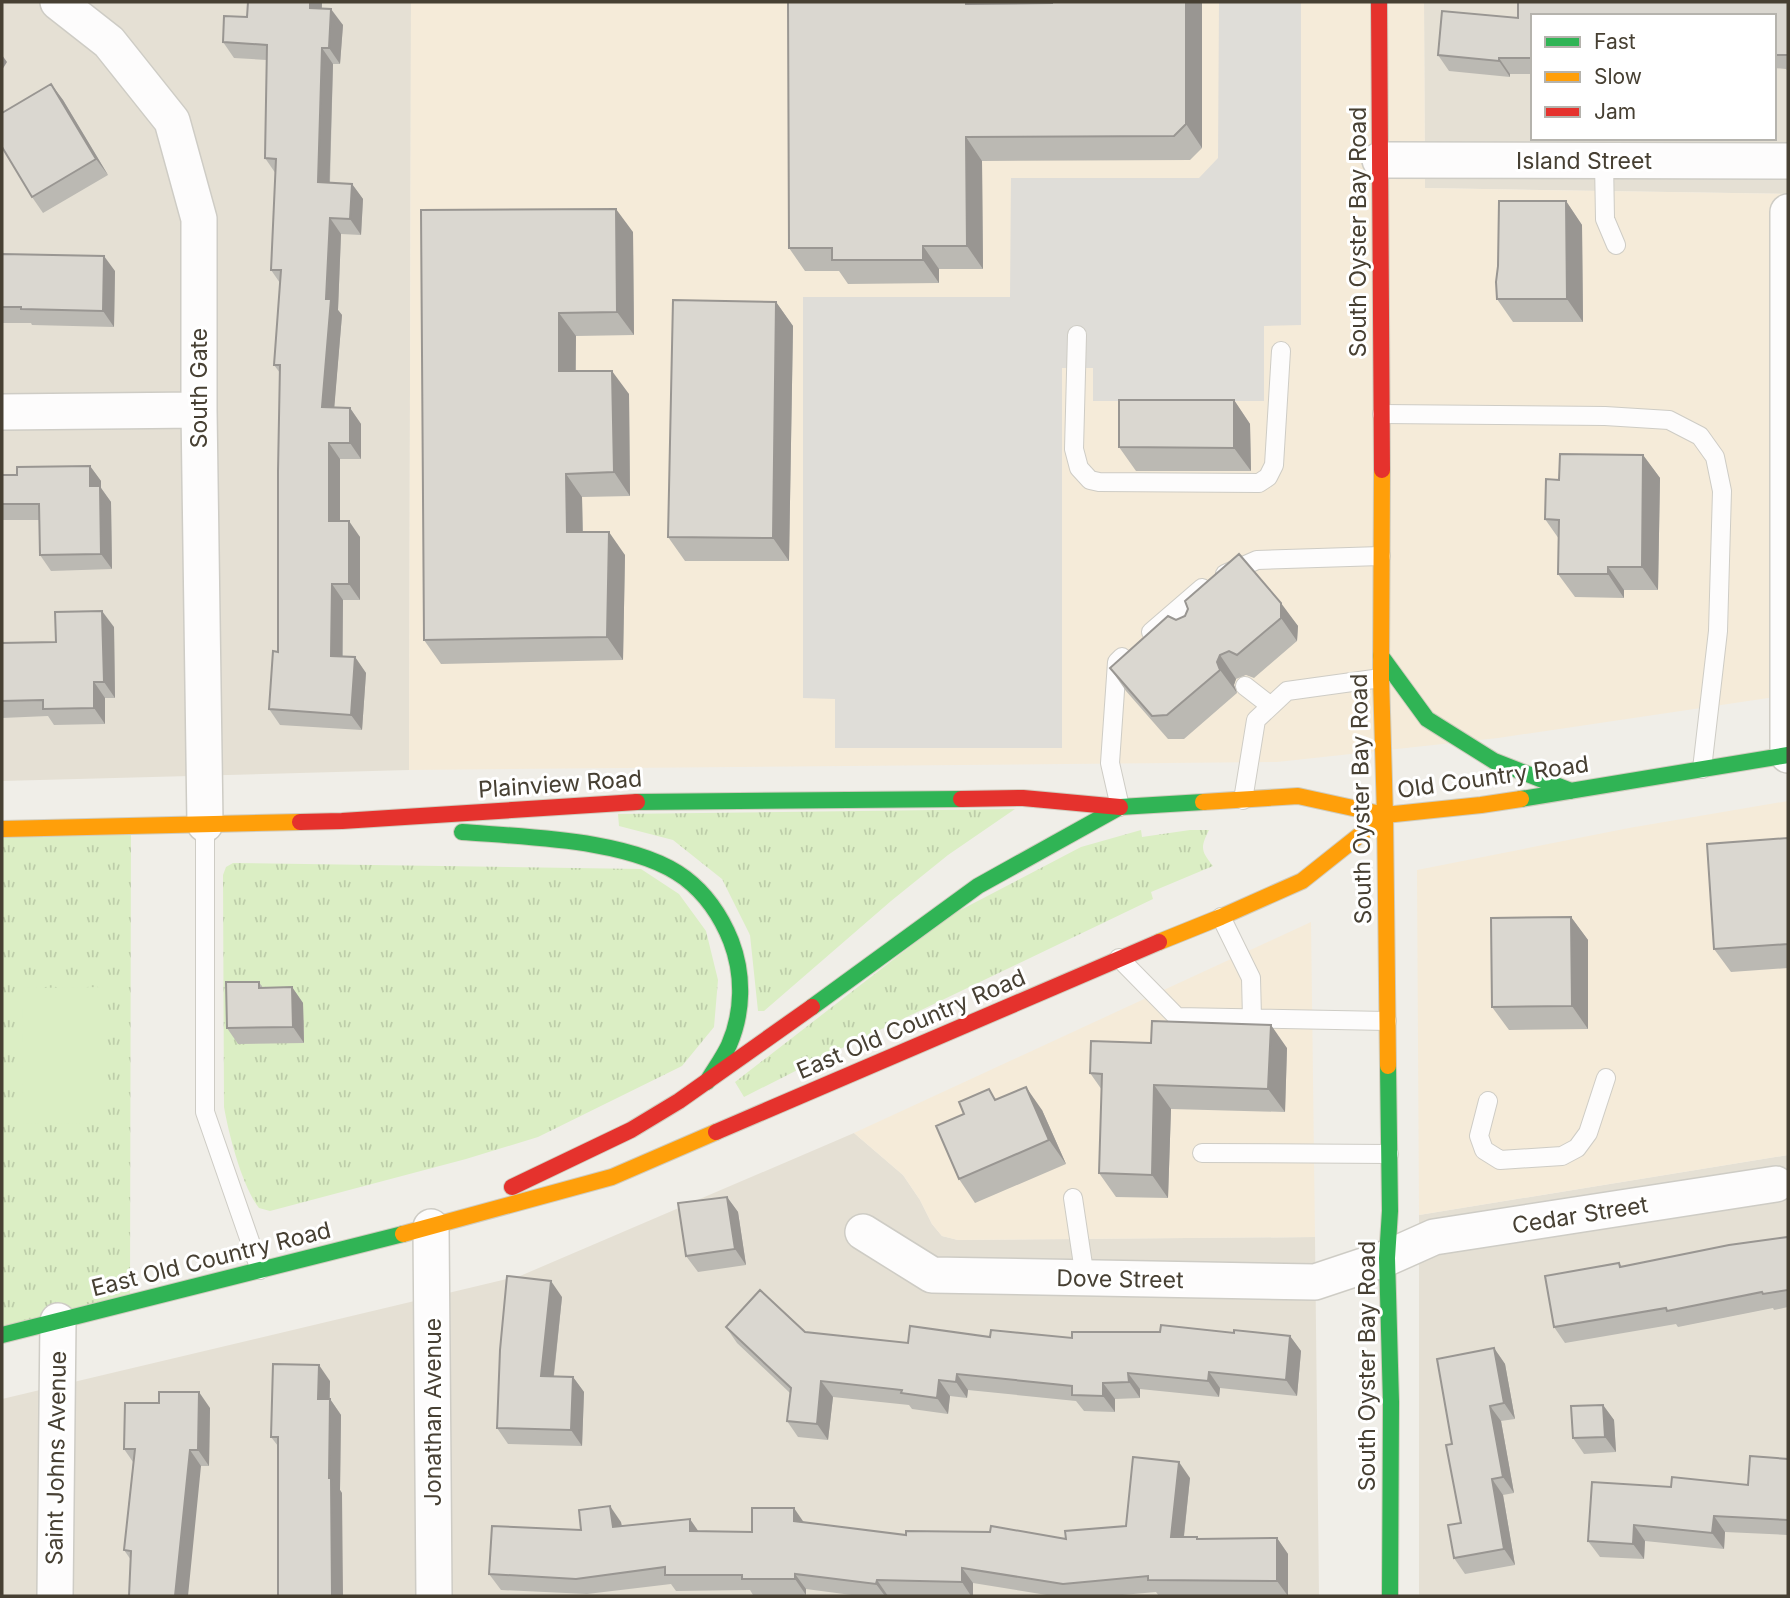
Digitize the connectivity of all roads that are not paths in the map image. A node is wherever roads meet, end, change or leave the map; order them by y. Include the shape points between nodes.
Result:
1 (1379, 2) edge
2 (71, 5) edge
3 (1380, 160) junction
4 (1604, 161) junction
5 (1788, 161) edge
6 (1788, 184) edge
7 (1788, 212) edge
8 (1616, 245) dead end
9 (1077, 335) dead end
10 (1281, 351) dead end
11 (199, 410) junction
12 (2, 412) edge
13 (1381, 414) junction
14 (1381, 556) junction
15 (1381, 656) junction
16 (1381, 678) junction
17 (1245, 686) dead end
18 (1271, 706) junction
19 (1788, 755) edge
20 (1702, 769) junction
21 (1571, 791) junction
22 (1242, 800) junction
23 (1120, 807) junction
24 (1385, 815) junction
25 (342, 821) junction
26 (205, 824) junction
27 (2, 829) edge
28 (1221, 917) junction
29 (1119, 958) junction
30 (1252, 1018) junction
31 (1387, 1021) junction
32 (1606, 1078) dead end
33 (707, 1082) junction
34 (1488, 1101) dead end
35 (1202, 1153) dead end
36 (1389, 1154) junction
37 (1776, 1184) dead end
38 (1073, 1198) dead end
39 (431, 1227) junction
40 (863, 1231) dead end
41 (1387, 1258) junction
42 (260, 1270) junction
43 (1084, 1278) junction
44 (58, 1321) junction
45 (2, 1335) edge
46 (55, 1596) edge
47 (434, 1596) edge
48 (1390, 1596) edge

1 - 3 main road, South Oyster Bay Road
2 - 11 street, South Gate via 108,42 172,121 199,219
3 - 4 street, Island Street
3 - 13 main road, South Oyster Bay Road
4 - 5 street, Island Street
4 - 8 lane via 1605,219
5 - 6 street
7 - 19 street
9 - 10 lane via 1074,449 1079,468 1090,480 1100,482 1259,483 1268,477 1274,465
11 - 12 street
11 - 26 street, South Gate
13 - 14 main road, South Oyster Bay Road
13 - 20 lane via 1669,420 1700,436 1715,457 1722,491 1716,646
14 - 15 main road, South Oyster Bay Road
14 - 23 lane via 1257,561 1213,579 1177,619 1117,662 1110,763
15 - 16 main road, South Oyster Bay Road
15 - 21 main road via 1427,719 1494,761
16 - 18 lane via 1287,691
16 - 24 main road, South Oyster Bay Road
17 - 18 lane
18 - 22 lane via 1256,720
19 - 20 main road, Old Country Road
20 - 21 main road, Old Country Road
21 - 24 main road, Old Country Road
22 - 23 main road, Old Country Road
22 - 24 main road, Old Country Road via 1298,796
23 - 25 main road, Plainview Road via 1023,798 652,801
23 - 33 main road, East Old Country Road via 978,886
24 - 28 main road, East Old Country Road via 1302,881
24 - 31 main road, South Oyster Bay Road
25 - 26 main road, Plainview Road
25 - 33 main road via 590,844 643,856 686,879 704,894 719,917 739,965 737,1020 729,1045
26 - 27 main road, Plainview Road
26 - 42 lane via 205,1112
28 - 29 main road, East Old Country Road
28 - 30 lane via 1251,978
29 - 30 lane via 1177,1017
29 - 39 main road, East Old Country Road via 612,1177
30 - 31 lane
31 - 36 main road, South Oyster Bay Road
32 - 34 lane via 1588,1133 1577,1148 1562,1156 1500,1160 1484,1150 1479,1136
33 - 39 main road, East Old Country Road via 631,1130
35 - 36 lane
36 - 41 main road, South Oyster Bay Road
37 - 41 street, Cedar Street via 1434,1237
38 - 43 lane
39 - 42 main road, East Old Country Road
39 - 47 street, Jonathan Avenue
40 - 43 street, Dove Street via 932,1275
41 - 43 street, Dove Street via 1315,1282
41 - 48 main road, South Oyster Bay Road
42 - 44 main road, East Old Country Road
44 - 45 main road, East Old Country Road
44 - 46 street, Saint Johns Avenue

